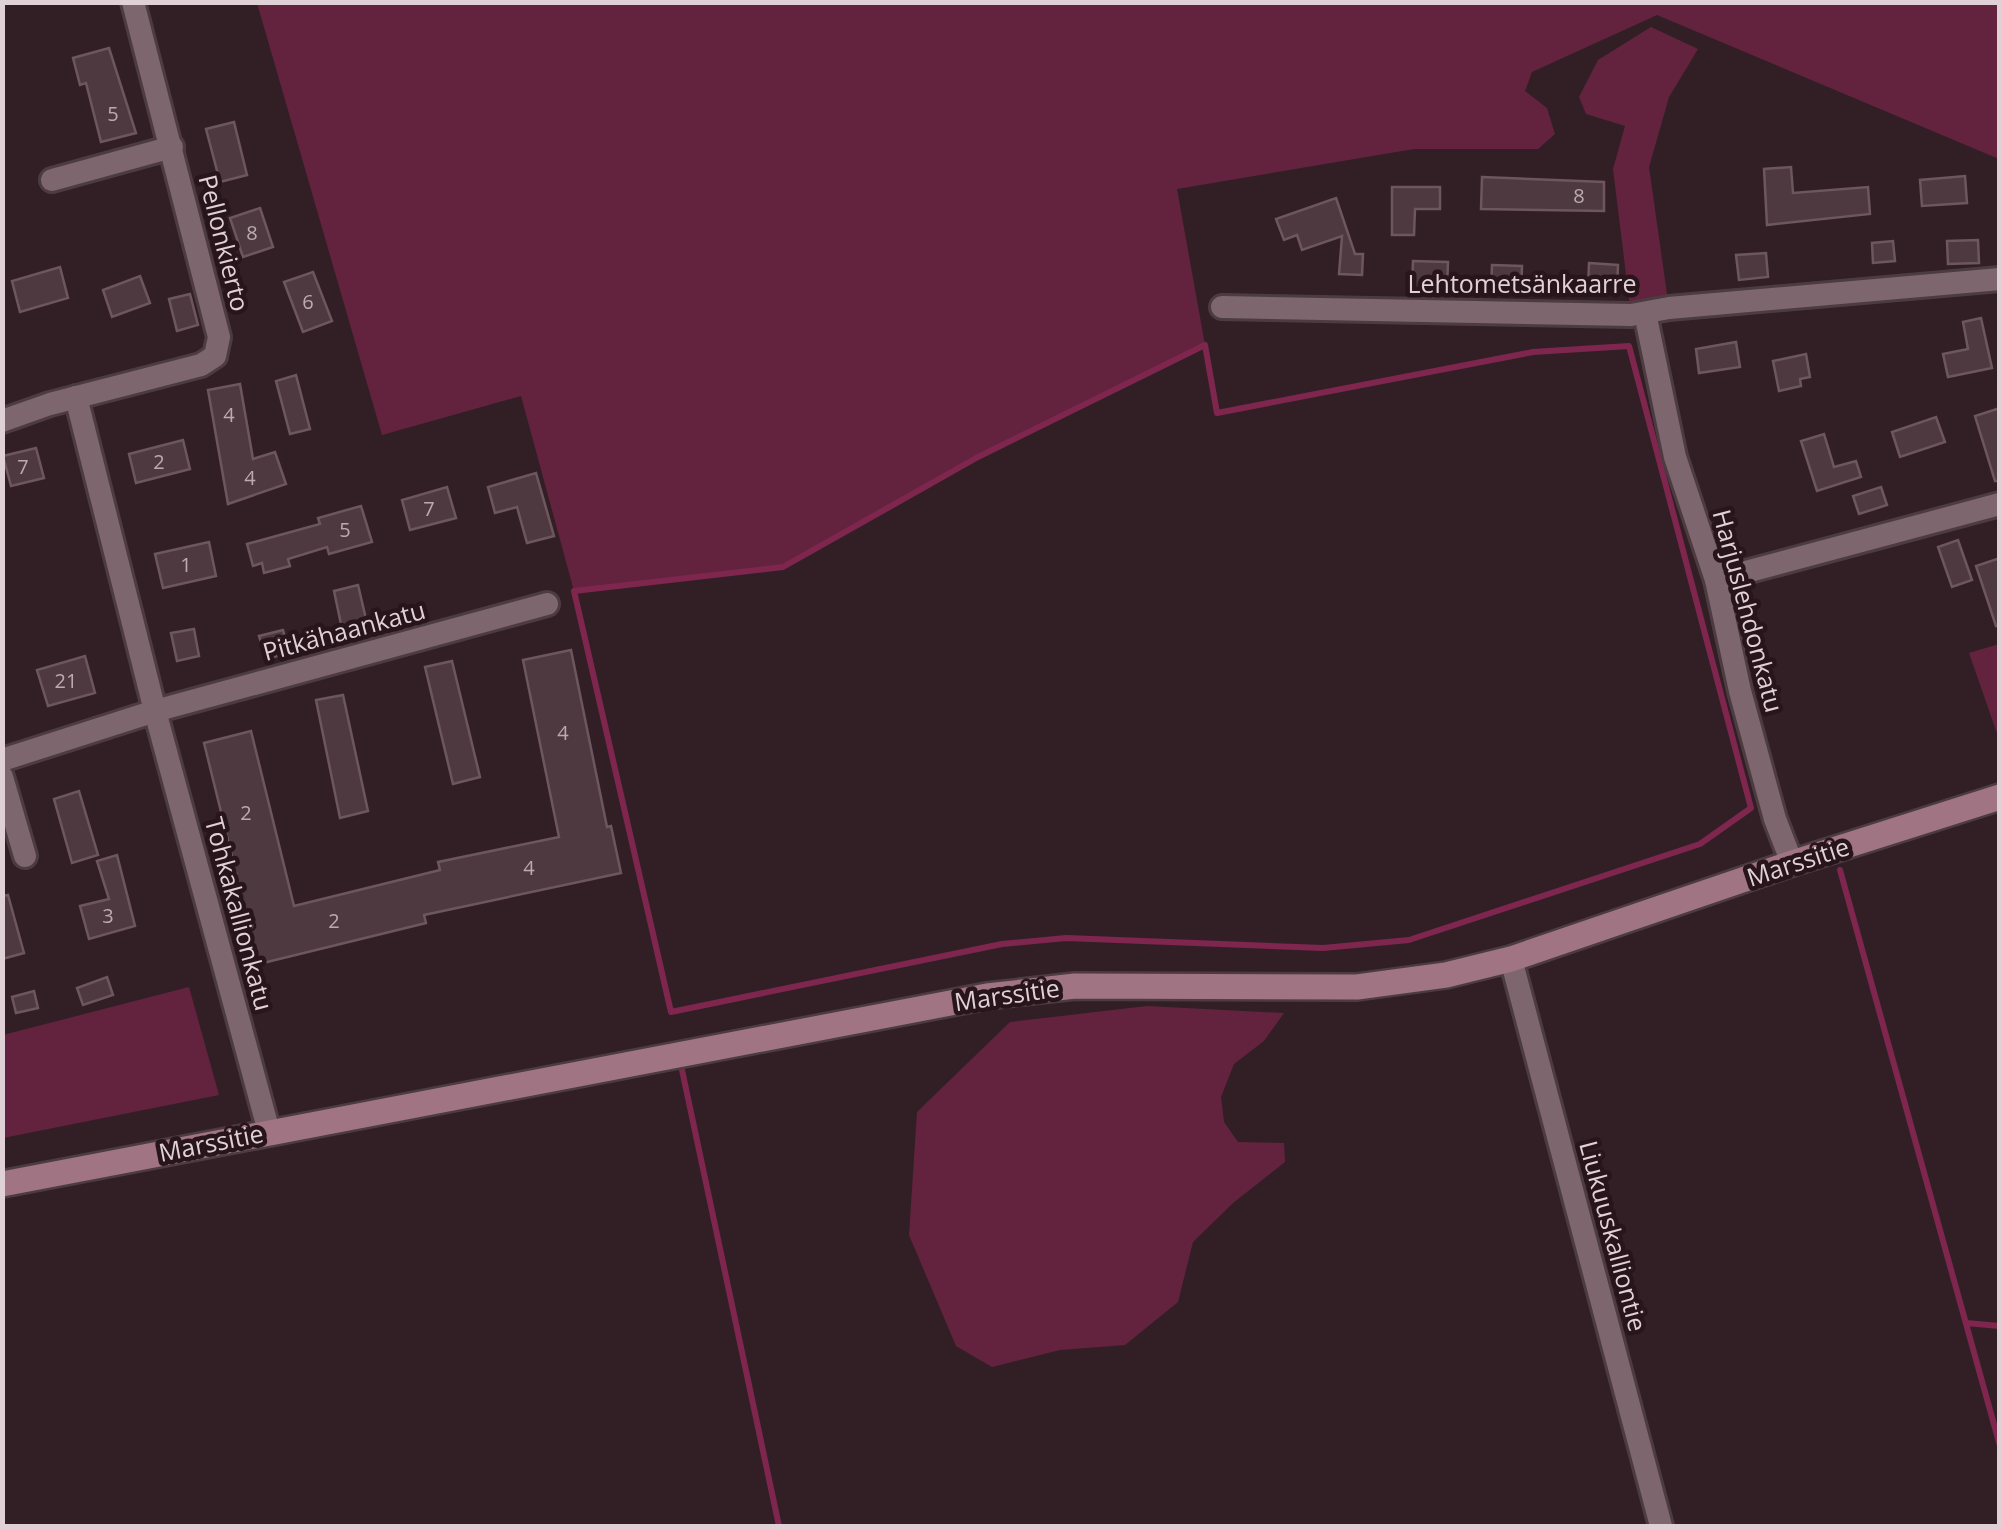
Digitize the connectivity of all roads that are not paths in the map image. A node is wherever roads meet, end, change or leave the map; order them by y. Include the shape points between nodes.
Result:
1 (133, 2) edge
2 (172, 147) junction
3 (52, 180) dead end
4 (2000, 278) edge
5 (1222, 307) dead end
6 (1645, 313) junction
7 (76, 397) junction
8 (2, 421) edge
9 (2000, 504) edge
10 (1716, 580) junction
11 (547, 604) dead end
12 (156, 711) junction
13 (2, 760) edge
14 (2, 778) edge
15 (2000, 796) edge
16 (26, 856) dead end
17 (1792, 863) junction
18 (1511, 960) junction
19 (269, 1132) junction
20 (2, 1184) edge
21 (1661, 1526) edge

1 - 2 street, Pellonkierto
2 - 3 street
2 - 7 street, Pellonkierto via 219,337 215,356
4 - 6 street, Lehtometsänkaarre
5 - 6 street, Lehtometsänkaarre
6 - 10 street, Harjuslehdonkatu via 1675,457
7 - 8 street
7 - 12 street, Tohkakallionkatu
9 - 10 street
10 - 17 street, Harjuslehdonkatu via 1740,690
11 - 12 street, Pitkähaankatu
12 - 13 street
12 - 19 street, Tohkakallionkatu
14 - 16 street
15 - 17 main road, Marssitie
17 - 18 main road, Marssitie
18 - 19 main road, Marssitie via 1357,987 1074,986 987,996
18 - 21 street, Liukuuskalliontie
19 - 20 main road, Marssitie

